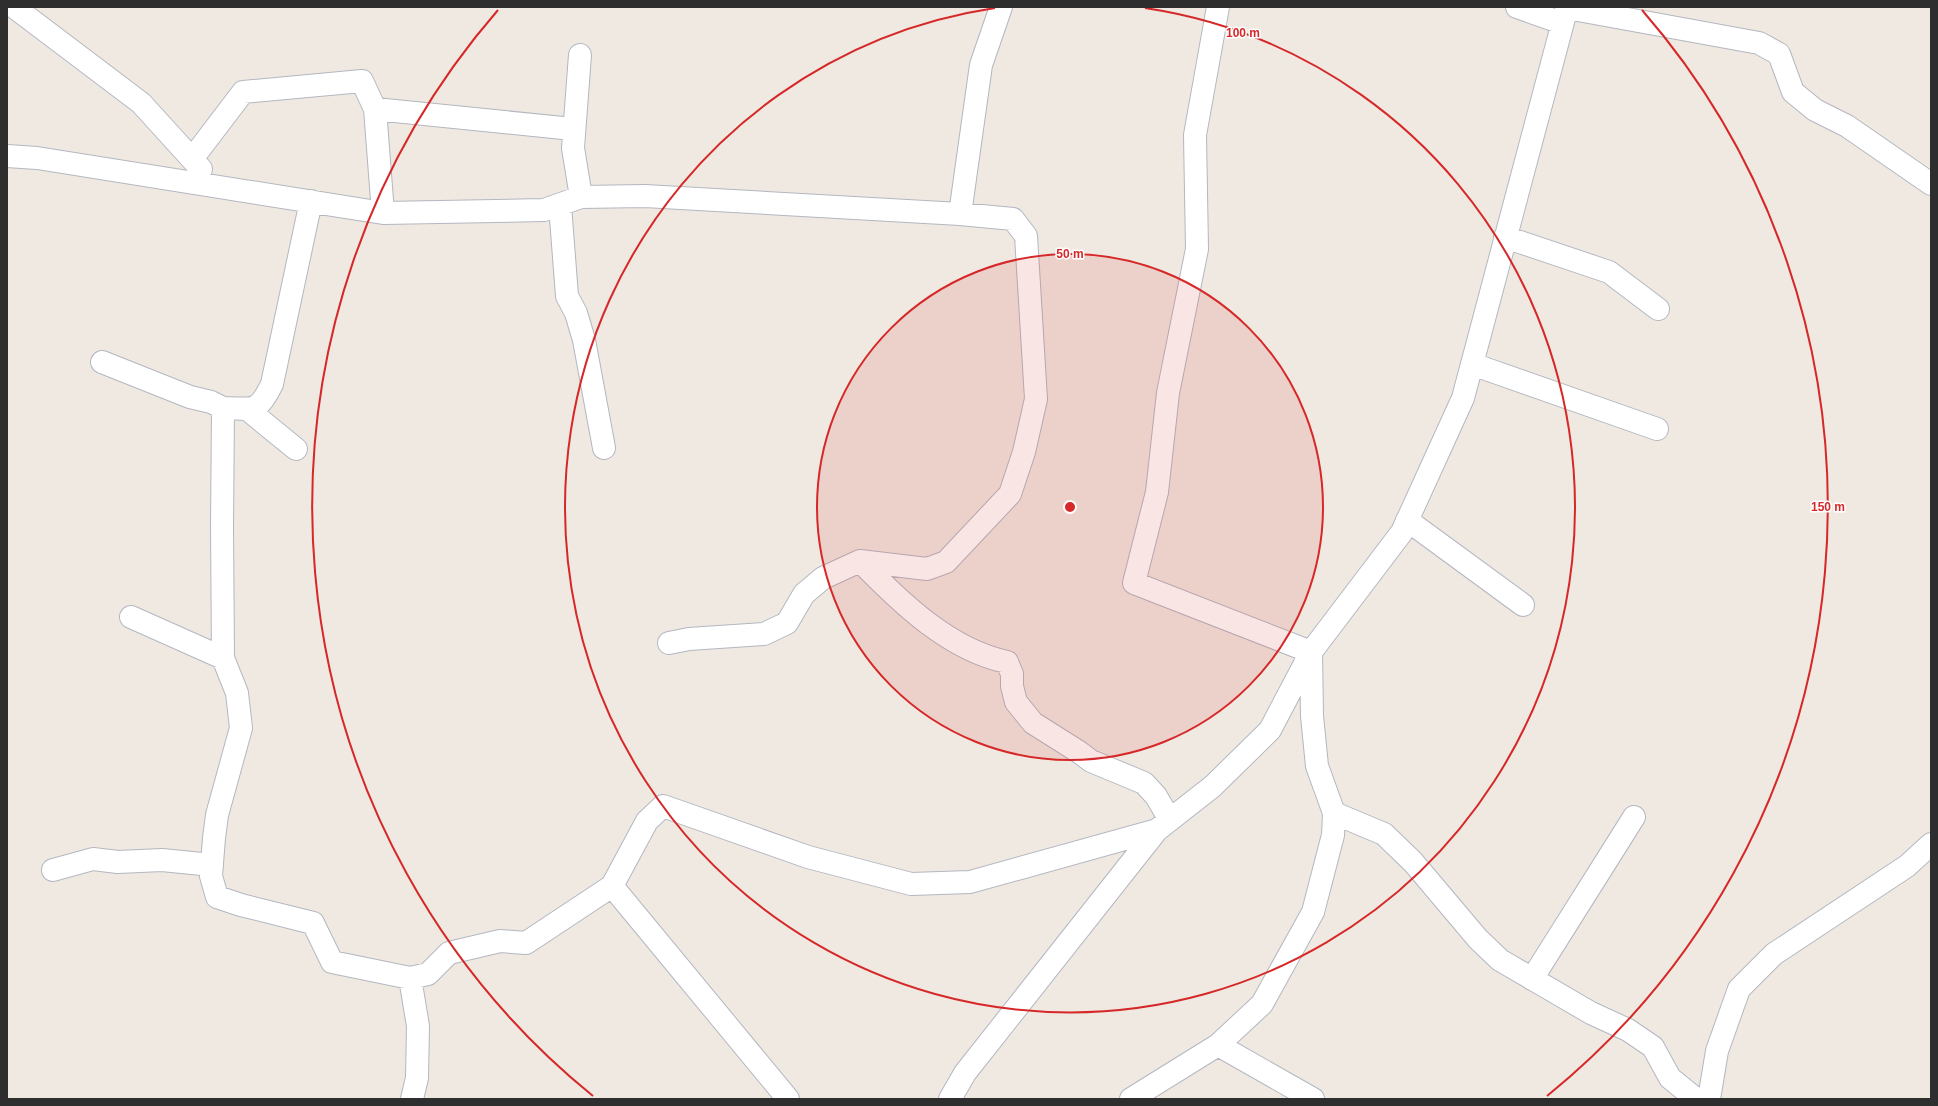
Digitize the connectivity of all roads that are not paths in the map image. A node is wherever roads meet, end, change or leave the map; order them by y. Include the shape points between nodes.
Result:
1 (14, 7) edge
2 (1001, 7) edge
3 (1218, 7) edge
4 (1517, 7) edge
5 (1565, 12) edge
6 (580, 55) dead end
7 (375, 109) junction
8 (574, 129) junction
9 (7, 156) edge
10 (192, 159) junction
11 (1931, 184) edge
12 (217, 186) junction
13 (581, 197) junction
14 (311, 201) junction
15 (560, 205) junction
16 (383, 213) junction
17 (960, 214) junction
18 (1505, 237) junction
19 (1658, 310) dead end
20 (102, 362) dead end
21 (1472, 364) junction
22 (223, 408) junction
23 (247, 409) junction
24 (1657, 429) dead end
25 (604, 448) dead end
26 (296, 449) dead end
27 (1407, 520) junction
28 (860, 562) junction
29 (1523, 605) dead end
30 (132, 617) dead end
31 (669, 643) dead end
32 (1311, 652) junction
33 (223, 658) junction
34 (1334, 813) junction
35 (1634, 817) dead end
36 (1164, 825) junction
37 (1931, 844) edge
38 (212, 865) junction
39 (53, 870) dead end
40 (612, 886) junction
41 (410, 978) junction
42 (1532, 979) junction
43 (1218, 1045) junction
44 (412, 1099) edge
45 (788, 1099) edge
46 (950, 1099) edge
47 (1131, 1099) edge
48 (1313, 1099) edge
49 (1696, 1099) edge
50 (1709, 1099) edge

1 - 10 street via 141,103
2 - 17 street via 981,65
3 - 32 street via 1195,135 1197,249 1168,393 1157,492 1134,583
4 - 5 street
5 - 11 street via 1759,43 1779,54 1793,92 1815,110 1847,126
5 - 18 street
6 - 8 street
7 - 8 street
7 - 10 street via 362,81 243,92
7 - 16 street
8 - 13 street via 573,148
9 - 12 street via 36,158
10 - 12 street
12 - 14 street
13 - 15 street
13 - 17 street via 645,196
14 - 16 street
14 - 23 street via 272,384 264,401
15 - 16 street via 544,210
15 - 25 street via 566,296 576,313 584,340
17 - 28 street via 1012,219 1026,236 1036,399 1024,452 1010,494 946,562 927,569
18 - 19 street via 1609,272
18 - 21 street
20 - 22 street
21 - 24 street
21 - 27 street via 1463,398
22 - 23 street
22 - 33 street
23 - 26 street
27 - 29 street
27 - 32 street via 1402,532
28 - 31 street via 823,578 804,594 787,623 764,634
28 - 36 street via 891,592 952,640 996,660 1007,662 1012,674 1016,702 1033,723 1092,761 1144,783 1156,796
30 - 33 street
32 - 34 street via 1312,716 1317,766
32 - 36 street via 1270,730 1213,786
33 - 38 street via 237,693 241,728 217,815
34 - 42 street via 1384,834 1413,862 1478,939 1500,960
34 - 43 street via 1333,835 1313,912 1262,1004
35 - 42 street
36 - 40 street via 970,882 911,884 808,857 663,806 647,821
36 - 46 street via 965,1073
37 - 50 street via 1907,866 1774,954 1739,989 1717,1051
38 - 39 street via 162,860 118,862 93,859
38 - 41 street via 211,876 217,897 312,923 332,962
40 - 41 street via 526,943 500,941 449,954 428,974
40 - 45 street
41 - 44 street via 418,1026 417,1078
42 - 49 street via 1591,1013 1628,1030 1653,1047 1670,1078
43 - 47 street
43 - 48 street

